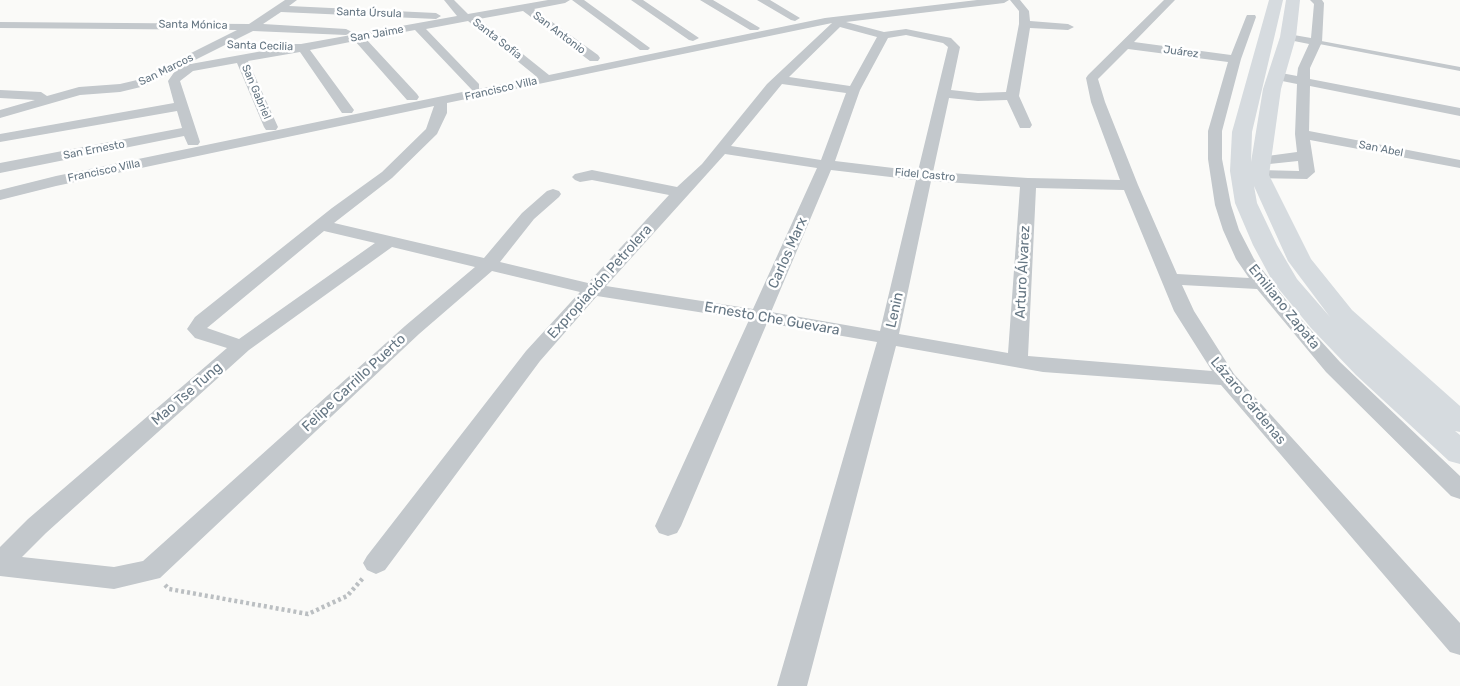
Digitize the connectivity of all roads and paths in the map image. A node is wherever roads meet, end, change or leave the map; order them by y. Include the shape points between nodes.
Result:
1 (292, 0) edge
2 (449, 0) edge
3 (565, 0) edge
4 (577, 0) edge
5 (636, 0) edge
6 (704, 0) edge
7 (762, 0) edge
8 (1004, 0) edge
9 (1015, 0) edge
10 (1170, 0) edge
11 (1276, 0) edge
12 (1293, 0) edge
13 (1315, 0) edge
14 (525, 7) junction
15 (276, 9) junction
16 (918, 12) junction
17 (466, 17) junction
18 (1251, 17) dead end
19 (795, 18) dead end
20 (842, 21) junction
21 (1025, 24) junction
22 (0, 25) edge
23 (253, 26) junction
24 (418, 27) junction
25 (1068, 27) dead end
26 (754, 28) dead end
27 (906, 32) junction
28 (385, 33) junction
29 (884, 35) junction
30 (338, 36) junction
31 (1288, 37) junction
32 (358, 38) junction
33 (693, 38) dead end
34 (1316, 42) junction
35 (1127, 44) junction
36 (217, 45) junction
37 (303, 48) junction
38 (644, 48) dead end
39 (242, 58) junction
40 (594, 58) dead end
41 (1235, 59) junction
42 (1460, 69) edge
43 (1278, 70) junction
44 (1303, 75) junction
45 (546, 78) junction
46 (780, 80) junction
47 (474, 86) dead end
48 (854, 90) junction
49 (943, 93) junction
50 (0, 94) edge
51 (53, 96) junction
52 (1012, 96) junction
53 (412, 97) dead end
54 (441, 102) junction
55 (181, 106) junction
56 (347, 110) dead end
57 (1460, 112) edge
58 (0, 114) edge
59 (1025, 125) dead end
60 (271, 127) dead end
61 (1302, 134) junction
62 (0, 138) edge
63 (721, 149) junction
64 (1460, 164) edge
65 (826, 165) junction
66 (0, 168) edge
67 (1260, 168) junction
68 (925, 176) junction
69 (580, 177) dead end
70 (1028, 183) junction
71 (1130, 185) junction
72 (680, 192) junction
73 (553, 194) dead end
74 (0, 195) edge
75 (322, 225) junction
76 (387, 242) junction
77 (488, 264) junction
78 (1172, 279) junction
79 (1262, 284) junction
80 (594, 290) junction
81 (760, 316) junction
82 (888, 339) junction
83 (242, 346) junction
84 (1018, 361) junction
85 (1227, 379) junction
86 (1460, 422) edge
87 (1460, 453) edge
88 (1460, 490) edge
89 (668, 526) dead end
90 (376, 562) joint
91 (0, 564) edge
92 (151, 570) junction
93 (1460, 643) edge
94 (792, 686) edge

1 - 15 street, San Marcos
2 - 17 street, Santa Sofía
3 - 14 street, San Jaime
4 - 38 street
5 - 33 street
6 - 26 street
7 - 19 street
8 - 16 street, Francisco Villa
9 - 21 street via 1024,12
10 - 35 street, Lázaro Cárdenas
11 - 87 main road via 1242,132 1240,170 1246,204 1286,282 1320,322 1366,370
12 - 31 main road
13 - 34 street via 1318,3
14 - 17 street, San Jaime
14 - 40 street, San Antonio
15 - 17 street, Santa Úrsula
15 - 23 street, San Marcos
16 - 20 street, Francisco Villa
16 - 27 street
17 - 24 street, San Jaime
17 - 45 street, Santa Sofía
18 - 41 street, Emiliano Zapata
20 - 29 street, Lenin
20 - 45 street, Francisco Villa
20 - 46 street, Expropiación Petrolera
21 - 25 street
21 - 52 street
22 - 23 street, Santa Mónica
23 - 30 street, Santa Mónica
23 - 36 street, San Marcos
24 - 28 street, San Jaime
24 - 47 street
27 - 29 street, Lenin
27 - 49 street, Lenin via 953,44
28 - 30 street, Santa Mónica
28 - 32 street, San Jaime
29 - 48 street, Carlos Marx
30 - 32 street, San Jaime
30 - 37 street, San Jaime
31 - 34 street
31 - 43 main road
32 - 53 street
34 - 42 lane
34 - 44 street
35 - 41 street, Juárez
35 - 71 street, Lázaro Cárdenas via 1092,78
36 - 37 street, Santa Cecilia
36 - 51 street, San Marcos via 132,86 88,89
37 - 39 street, San Jaime
37 - 56 street
39 - 55 street, San Jaime via 190,68 178,74 174,81
39 - 60 street, San Gabriel
41 - 79 street, Emiliano Zapata via 1215,131 1215,159 1231,230 1245,260
43 - 44 street
43 - 67 main road
44 - 57 street
44 - 61 street
45 - 54 street, Francisco Villa
46 - 48 street
46 - 63 street, Expropiación Petrolera
48 - 65 street, Carlos Marx
49 - 52 street
49 - 68 street, Lenin
50 - 51 street
51 - 58 street, San Marcos
52 - 59 street
54 - 74 street, Francisco Villa
54 - 75 street via 432,131 387,175
55 - 62 street
55 - 66 street, San Ernesto via 190,137
61 - 64 street, San Abel
61 - 67 street via 1305,156
63 - 65 street, Fidel Castro
63 - 72 street, Expropiación Petrolera
65 - 68 street, Fidel Castro
65 - 81 street, Carlos Marx
67 - 86 main road via 1300,261 1343,316
68 - 70 street, Fidel Castro
68 - 82 street, Lenin
69 - 72 street via 592,176
70 - 71 street, Fidel Castro
70 - 84 street, Arturo Álvarez
71 - 78 street, Lázaro Cárdenas
72 - 80 street, Expropiación Petrolera
73 - 77 street, Felipe Carrillo Puerto via 532,212
75 - 76 street, Ernesto Che Guevara
75 - 83 street via 218,307 197,329 202,334
76 - 77 street, Ernesto Che Guevara
76 - 83 street, Mao Tse Tung
77 - 80 street, Ernesto Che Guevara
77 - 92 street, Felipe Carrillo Puerto
78 - 79 street
78 - 85 street, Lázaro Cárdenas via 1184,311
79 - 88 street, Emiliano Zapata via 1333,367
80 - 81 street, Ernesto Che Guevara
80 - 90 street, Expropiación Petrolera via 534,356
81 - 82 street, Ernesto Che Guevara
81 - 89 street, Carlos Marx
82 - 84 street, Ernesto Che Guevara
82 - 94 street, Lenin
83 - 91 street, Mao Tse Tung via 38,526
84 - 85 street, Ernesto Che Guevara
85 - 93 street, Lázaro Cárdenas
90 - 92 path via 347,596 308,614 169,589
91 - 92 street, Mao Tse Tung via 114,578

